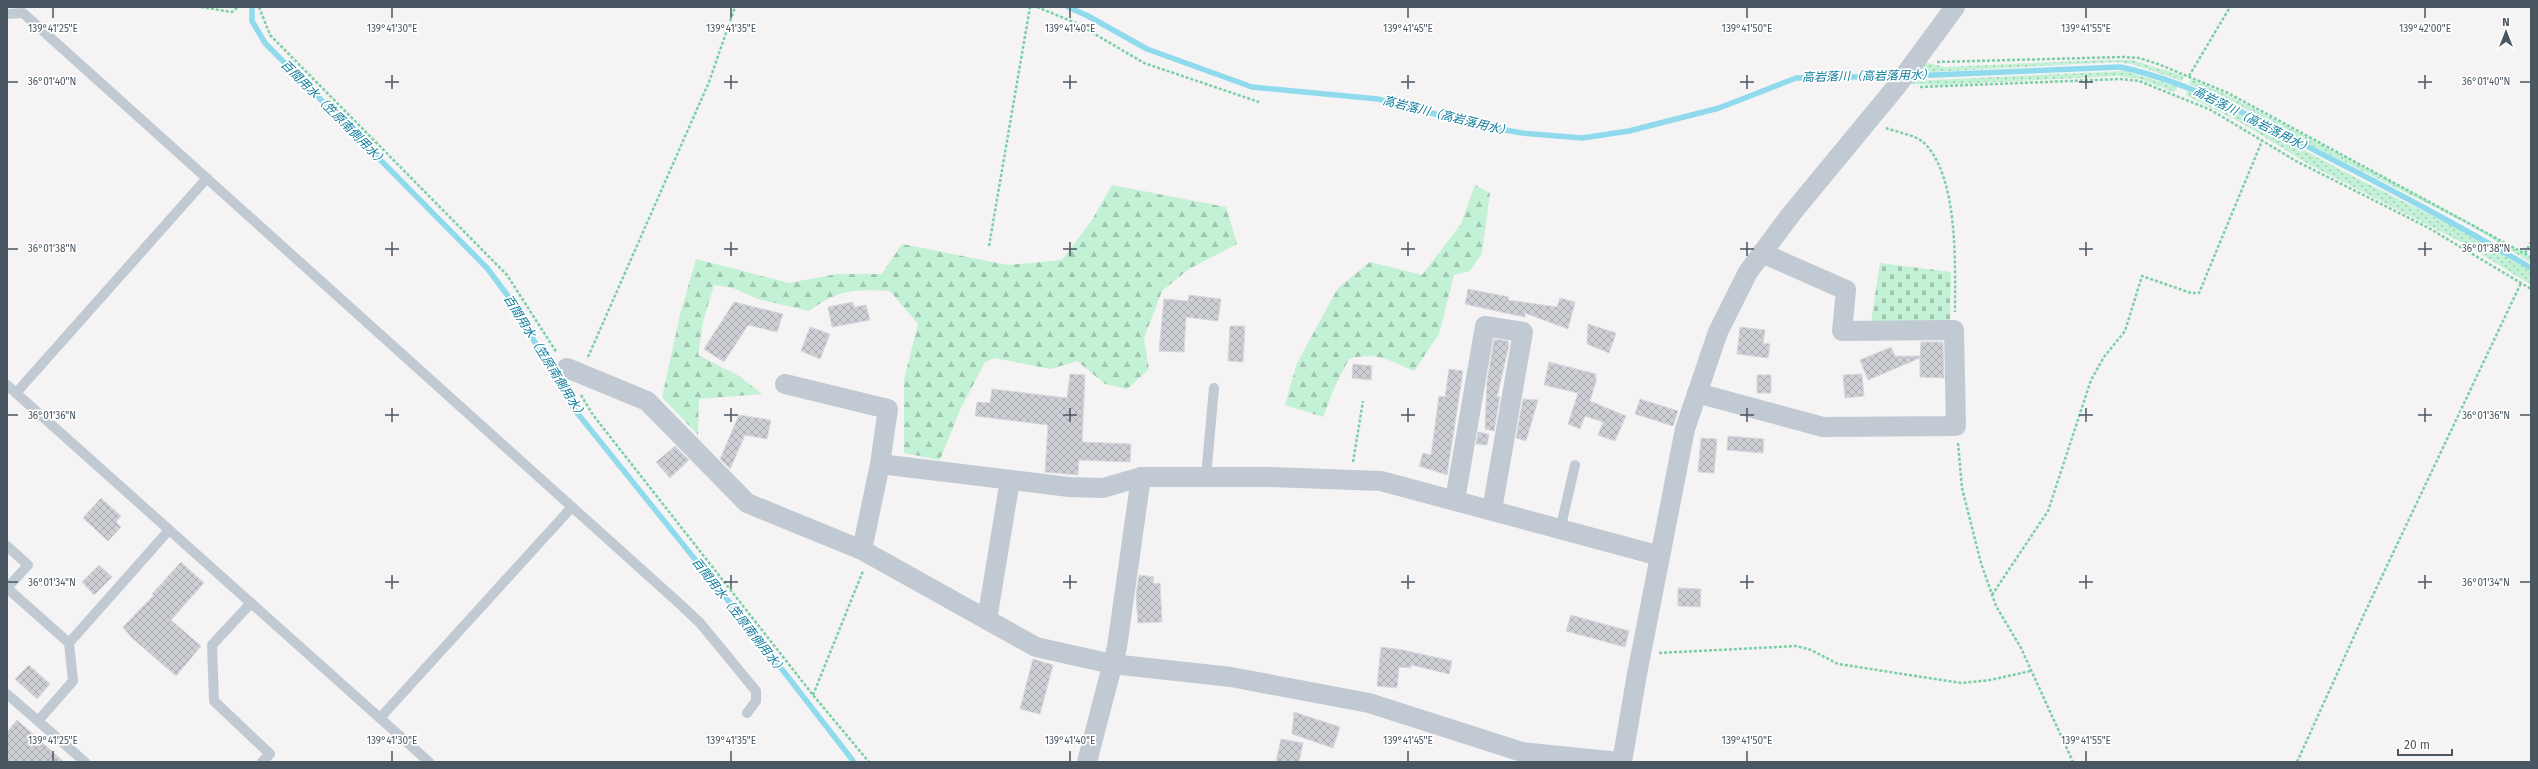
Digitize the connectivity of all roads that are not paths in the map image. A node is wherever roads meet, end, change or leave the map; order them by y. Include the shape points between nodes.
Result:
1 (1955, 7) edge
2 (7, 14) edge
3 (207, 178) junction
4 (1762, 253) junction
5 (573, 371) road end
6 (785, 384) dead end
7 (7, 385) edge
8 (1214, 388) dead end
9 (16, 393) junction
10 (1697, 393) junction
11 (880, 464) junction
12 (1575, 465) dead end
13 (1206, 476) junction
14 (1141, 477) junction
15 (1010, 480) junction
16 (1455, 500) junction
17 (572, 507) junction
18 (1492, 510) junction
19 (169, 530) junction
20 (1560, 530) junction
21 (7, 546) edge
22 (866, 553) junction
23 (1660, 556) junction
24 (7, 588) edge
25 (251, 603) junction
26 (987, 620) junction
27 (70, 643) junction
28 (1112, 664) junction
29 (7, 694) edge
30 (747, 713) dead end
31 (380, 718) junction
32 (38, 721) junction
33 (85, 762) edge
34 (262, 762) edge
35 (429, 762) edge
36 (1087, 762) edge
37 (1621, 762) edge

1 - 4 street via 1919,58
2 - 3 lane via 23,13
3 - 9 lane
3 - 17 lane
4 - 10 street via 1748,272 1718,332
4 - 10 street via 1846,290 1842,331 1954,330 1956,426 1823,427
5 - 22 street via 647,401 747,503
6 - 11 street via 888,409
7 - 9 lane
8 - 13 lane
9 - 19 lane
10 - 23 street via 1685,429
11 - 15 street
11 - 22 street
12 - 20 lane
13 - 14 street
13 - 16 street via 1381,481
14 - 15 street via 1103,488
14 - 28 street
15 - 26 street
16 - 18 street
16 - 18 street via 1485,326 1523,332
17 - 30 lane via 700,623 756,691 756,702
17 - 31 lane
18 - 20 street
19 - 25 lane
19 - 27 lane
20 - 23 street
21 - 24 lane via 28,565
22 - 26 street
23 - 37 street
24 - 27 lane
25 - 31 lane
25 - 34 lane via 212,645 214,701 270,754
26 - 28 street via 1036,647
27 - 32 lane via 73,681
28 - 36 street
28 - 37 street via 1232,678 1368,703 1522,752
29 - 32 lane
31 - 35 lane
32 - 33 lane

